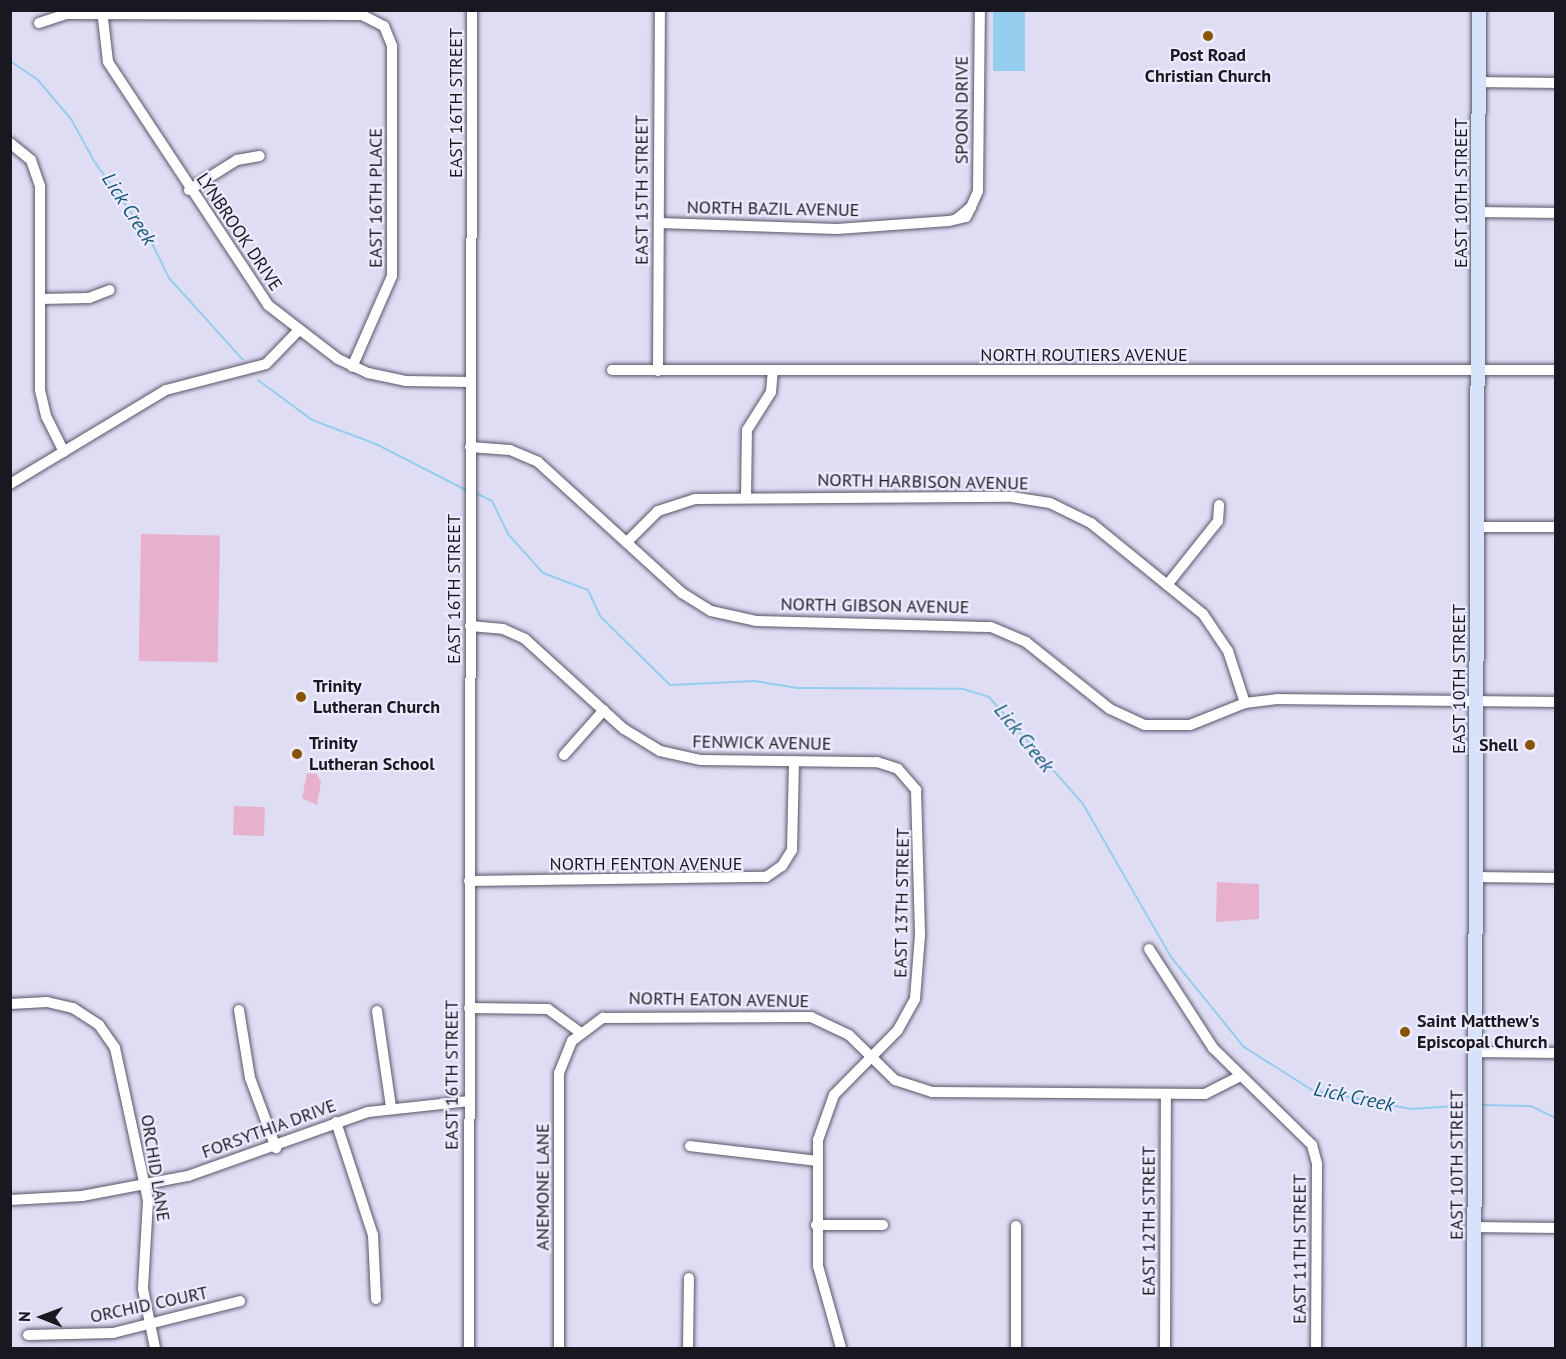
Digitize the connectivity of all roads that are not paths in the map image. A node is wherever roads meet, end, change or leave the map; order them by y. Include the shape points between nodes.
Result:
1 (472, 10) edge
2 (660, 10) edge
3 (980, 10) edge
4 (1479, 10) edge
5 (102, 12) edge
6 (39, 23) dead end
7 (1479, 82) junction
8 (1556, 83) edge
9 (10, 143) edge
10 (260, 156) dead end
11 (189, 190) junction
12 (1479, 212) junction
13 (1556, 213) edge
14 (958, 218) joint
15 (659, 223) junction
16 (110, 290) dead end
17 (40, 299) junction
18 (299, 330) junction
19 (352, 367) junction
20 (612, 370) dead end
21 (1478, 370) junction
22 (1556, 370) edge
23 (658, 371) junction
24 (772, 371) junction
25 (471, 382) junction
26 (470, 447) junction
27 (64, 452) junction
28 (10, 484) edge
29 (746, 498) junction
30 (1219, 505) dead end
31 (1477, 527) junction
32 (1556, 527) edge
33 (627, 542) junction
34 (1167, 585) junction
35 (470, 626) junction
36 (1477, 701) junction
37 (1556, 702) edge
38 (1245, 704) junction
39 (604, 710) junction
40 (564, 755) dead end
41 (794, 761) junction
42 (911, 782) joint
43 (1476, 876) junction
44 (1556, 878) edge
45 (469, 880) junction
46 (1149, 949) dead end
47 (10, 1004) edge
48 (469, 1008) junction
49 (239, 1010) dead end
50 (377, 1011) dead end
51 (580, 1032) junction
52 (1476, 1052) junction
53 (1556, 1053) edge
54 (870, 1057) junction
55 (1239, 1077) junction
56 (1166, 1094) junction
57 (469, 1101) junction
58 (391, 1107) junction
59 (336, 1122) junction
60 (690, 1146) dead end
61 (276, 1148) junction
62 (817, 1161) junction
63 (144, 1184) junction
64 (10, 1200) edge
65 (816, 1225) junction
66 (883, 1225) dead end
67 (1016, 1226) dead end
68 (1475, 1227) junction
69 (1556, 1228) edge
70 (688, 1278) dead end
71 (376, 1299) dead end
72 (240, 1300) dead end
73 (149, 1325) junction
74 (28, 1335) dead end
75 (155, 1348) edge
76 (469, 1348) edge
77 (559, 1348) edge
78 (688, 1348) edge
79 (841, 1348) edge
80 (1016, 1348) edge
81 (1165, 1348) edge
82 (1316, 1348) edge
83 (1474, 1348) edge

1 - 25 street, EAST 16TH STREET
2 - 15 street, EAST 15TH STREET
3 - 14 street, SPOON DRIVE via 978,191 969,215
4 - 7 main road, EAST 10TH STREET
5 - 6 street via 60,14
5 - 11 street, LYNBROOK DRIVE via 108,62
5 - 19 street, EAST 16TH PLACE via 362,15 382,23 392,46 392,276
7 - 8 street
7 - 12 main road, EAST 10TH STREET
9 - 17 street via 31,160 40,186
10 - 11 street via 237,160
11 - 18 street, LYNBROOK DRIVE via 258,294
12 - 13 street
12 - 21 main road, EAST 10TH STREET
14 - 15 street, NORTH BAZIL AVENUE via 826,230
15 - 23 street, EAST 15TH STREET
16 - 17 street via 89,298
17 - 27 street via 42,401
18 - 19 street, LYNBROOK DRIVE
18 - 27 street via 266,364 166,390
19 - 25 street, LYNBROOK DRIVE via 397,381
20 - 23 street, NORTH ROUTIERS AVENUE
21 - 22 street, NORTH ROUTIERS AVENUE
21 - 24 street, NORTH ROUTIERS AVENUE
21 - 31 main road, EAST 10TH STREET
23 - 24 street, NORTH ROUTIERS AVENUE
24 - 29 street via 771,392 747,430
25 - 26 street, EAST 16TH STREET
26 - 33 street, NORTH GIBSON AVENUE via 503,448 538,462
26 - 35 street, EAST 16TH STREET
27 - 28 street
29 - 33 street, NORTH HARBISON AVENUE via 672,504 649,518
29 - 34 street, NORTH HARBISON AVENUE via 1035,499 1085,519
30 - 34 street via 1218,521
31 - 32 street
31 - 36 main road, EAST 10TH STREET
33 - 38 street, NORTH GIBSON AVENUE via 685,595 725,616 991,627 1032,646 1116,713 1152,726 1194,724
34 - 38 street, NORTH HARBISON AVENUE via 1216,631
35 - 39 street, FENWICK AVENUE via 499,628 525,639
35 - 45 street, EAST 16TH STREET
36 - 37 street, NORTH GIBSON AVENUE
36 - 38 street, NORTH GIBSON AVENUE via 1276,699
36 - 43 main road, EAST 10TH STREET
39 - 40 street
39 - 41 street, FENWICK AVENUE via 636,738 675,756
41 - 42 street, FENWICK AVENUE via 880,762
41 - 45 street, NORTH FENTON AVENUE via 792,850 782,866 766,878
42 - 54 street, EAST 13TH STREET via 920,808 919,984 903,1023
43 - 44 street
43 - 52 main road, EAST 10TH STREET
45 - 48 street, EAST 16TH STREET
46 - 55 street, EAST 11TH STREET via 1179,1002
47 - 63 street, ORCHID LANE via 62,1005 105,1031 118,1060
48 - 51 street via 545,1009 567,1018
48 - 57 street, EAST 16TH STREET
49 - 61 street via 250,1078
50 - 58 street
51 - 54 street, NORTH EATON AVENUE via 621,1014 802,1015 839,1028
51 - 77 street, ANEMONE LANE via 559,1072
52 - 53 street
52 - 68 main road, EAST 10TH STREET
54 - 56 street, NORTH EATON AVENUE via 895,1080 927,1092
54 - 62 street, EAST 13TH STREET via 834,1095 820,1129
55 - 56 street, NORTH EATON AVENUE via 1213,1093
55 - 82 street, EAST 11TH STREET via 1312,1145 1317,1164
56 - 81 street, EAST 12TH STREET
57 - 58 street, FORSYTHIA DRIVE
57 - 76 street, EAST 16TH STREET
58 - 59 street, FORSYTHIA DRIVE
59 - 61 street, FORSYTHIA DRIVE
59 - 71 street via 373,1235
60 - 62 street
61 - 63 street, FORSYTHIA DRIVE
62 - 65 street, EAST 13TH STREET
63 - 64 street, FORSYTHIA DRIVE via 82,1196
63 - 73 street, ORCHID LANE via 150,1221 143,1288
65 - 66 street
65 - 79 street, EAST 13TH STREET via 820,1278
67 - 80 street
68 - 69 street
68 - 83 main road, EAST 10TH STREET
70 - 78 street
72 - 73 street, ORCHID COURT
73 - 74 street, ORCHID COURT via 91,1335
73 - 75 street, ORCHID LANE

